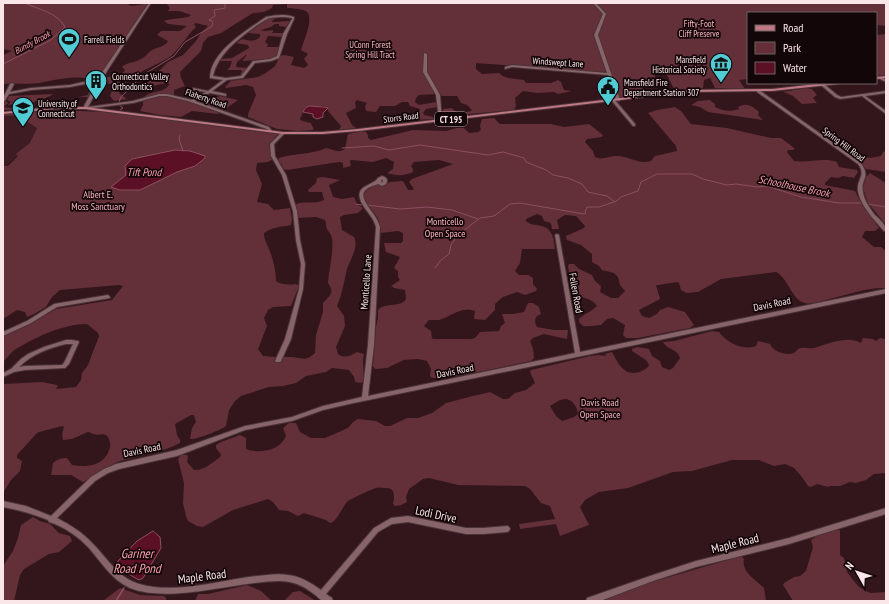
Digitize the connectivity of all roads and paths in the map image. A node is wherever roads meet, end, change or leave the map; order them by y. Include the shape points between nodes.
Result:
1 (150, 3) edge
2 (594, 3) edge
3 (425, 54) dead end
4 (506, 68) dead end
5 (609, 74) junction
6 (881, 78) edge
7 (226, 79) junction
8 (886, 81) edge
9 (86, 83) dead end
10 (12, 84) dead end
11 (830, 84) edge
12 (822, 85) junction
13 (194, 89) dead end
14 (758, 91) junction
15 (209, 92) junction
16 (886, 92) edge
17 (6, 95) edge
18 (225, 95) dead end
19 (862, 95) junction
20 (616, 100) junction
21 (3, 101) edge
22 (193, 101) junction
23 (85, 108) junction
24 (3, 112) edge
25 (886, 112) edge
26 (441, 120) junction
27 (634, 125) dead end
28 (270, 131) junction
29 (283, 133) junction
30 (378, 182) dead end
31 (886, 230) edge
32 (557, 235) dead end
33 (886, 291) edge
34 (108, 297) dead end
35 (3, 334) edge
36 (578, 355) junction
37 (278, 361) dead end
38 (13, 370) junction
39 (3, 375) edge
40 (366, 399) junction
41 (3, 504) edge
42 (886, 511) edge
43 (51, 520) junction
44 (507, 529) dead end
45 (321, 595) junction
46 (329, 601) edge
47 (590, 601) edge

1 - 23 street via 104,71
2 - 5 street via 605,14 596,35
3 - 26 street via 425,72 438,95
4 - 5 street, Windswept Lane via 512,66
5 - 20 street
6 - 8 street
7 - 7 street via 211,77 226,48 270,16 293,17 278,57 256,61 242,77
7 - 15 street
9 - 17 street via 31,89
10 - 17 street
11 - 12 main road, Storrs Road / CT 195
12 - 14 main road, Storrs Road / CT 195
12 - 19 street via 838,97
13 - 15 street
14 - 20 main road, Storrs Road / CT 195 via 699,90
14 - 31 street, Spring Hill Road via 863,167 861,194 870,212
15 - 18 street
15 - 22 street
16 - 19 street
17 - 21 street
19 - 25 street
20 - 26 main road, Storrs Road / CT 195
20 - 27 street
22 - 23 street, Flaherty Road via 163,94 140,101
22 - 28 street, Flaherty Road via 268,128
23 - 24 main road, Storrs Road / CT 195
23 - 28 main road, Storrs Road / CT 195
26 - 29 main road, Storrs Road / CT 195 via 310,134
28 - 29 main road, Storrs Road / CT 195
29 - 37 street via 272,144 272,151 276,164 284,175 295,211 303,275 289,333
30 - 40 street, Monticello Lane via 363,190 360,197 374,215 378,227
32 - 36 street, Fellen Road
33 - 36 street, Davis Road
34 - 35 street via 60,304
36 - 40 street, Davis Road
38 - 38 street via 37,352 76,342 63,367
38 - 39 street
40 - 43 street, Davis Road via 323,408 292,419 245,428 177,453 118,466 93,480
41 - 43 street, Maple Road via 33,511
42 - 47 street, Maple Road via 789,541 690,566
43 - 45 street, Maple Road via 73,531 89,544 111,572 126,584 143,589 193,589 283,578 305,584
44 - 45 street, Lodi Drive via 466,531 408,519 391,521 376,530
45 - 46 street, Maple Road

